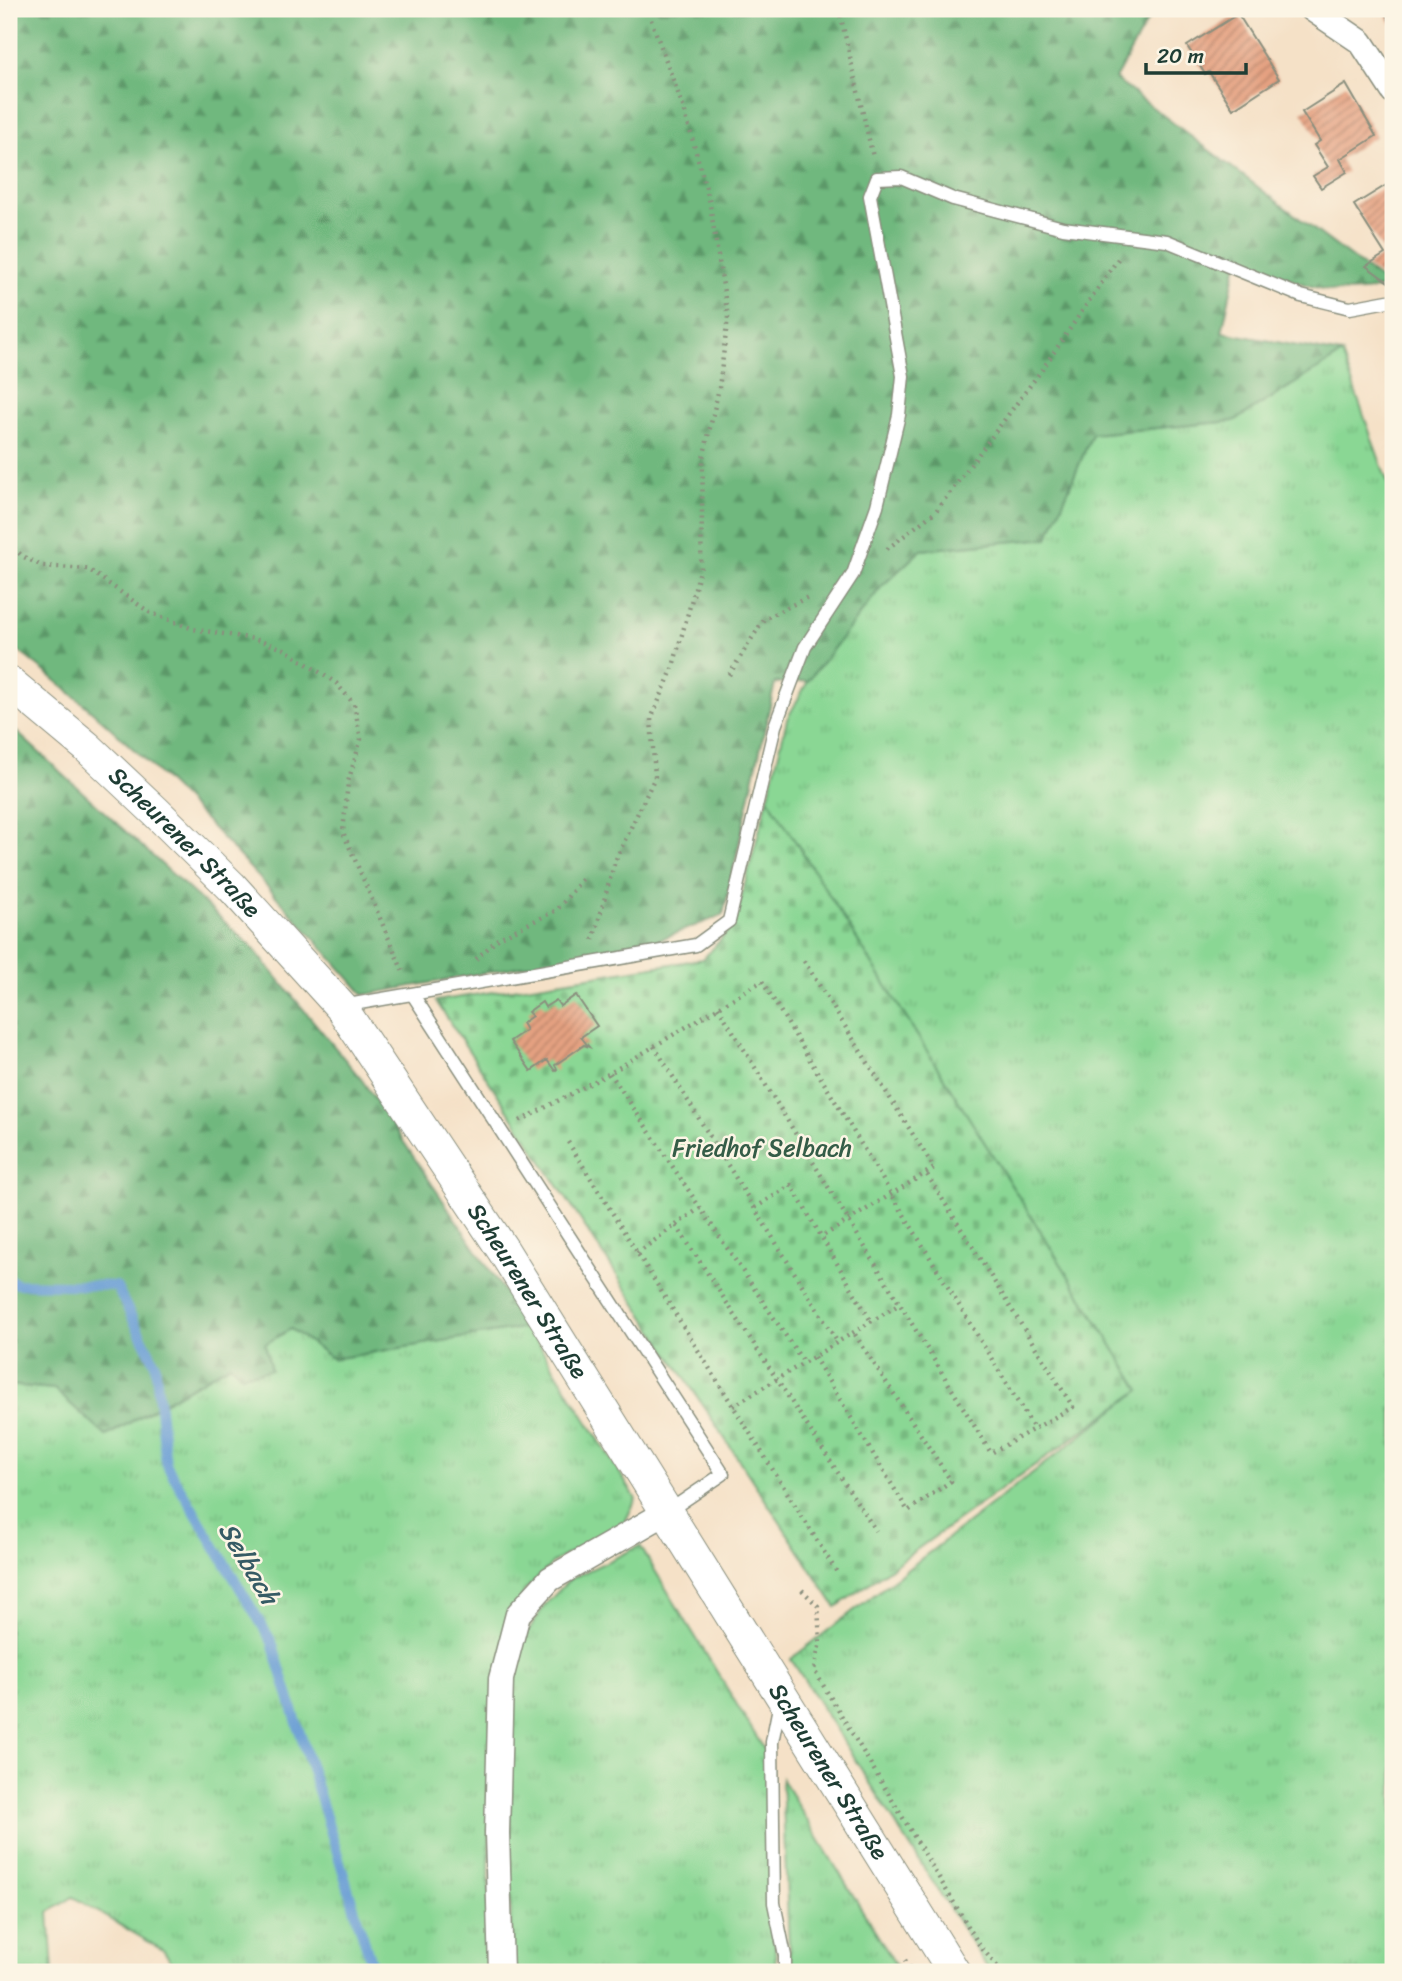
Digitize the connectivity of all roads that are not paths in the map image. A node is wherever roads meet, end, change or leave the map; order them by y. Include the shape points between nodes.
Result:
1 (1312, 9) edge
2 (1393, 91) edge
3 (1393, 300) edge
4 (9, 682) edge
5 (413, 995) junction
6 (341, 1007) junction
7 (667, 1512) junction
8 (782, 1695) junction
9 (500, 1972) edge
10 (785, 1972) edge
11 (954, 1972) edge

1 - 2 street via 1361,42
3 - 5 lane via 1350,308 1301,296 1167,241 1063,228 953,200 901,177 877,178 870,197 903,376 900,415 877,506 853,575 805,647 775,726 729,920 696,945
4 - 6 street, Scheurener Straße via 156,812
5 - 6 lane
5 - 7 lane via 723,1474
6 - 7 street, Scheurener Straße via 503,1250
7 - 8 street, Scheurener Straße
7 - 9 street via 550,1579 519,1614 501,1679
8 - 10 lane via 772,1742 774,1903
8 - 11 street, Scheurener Straße

